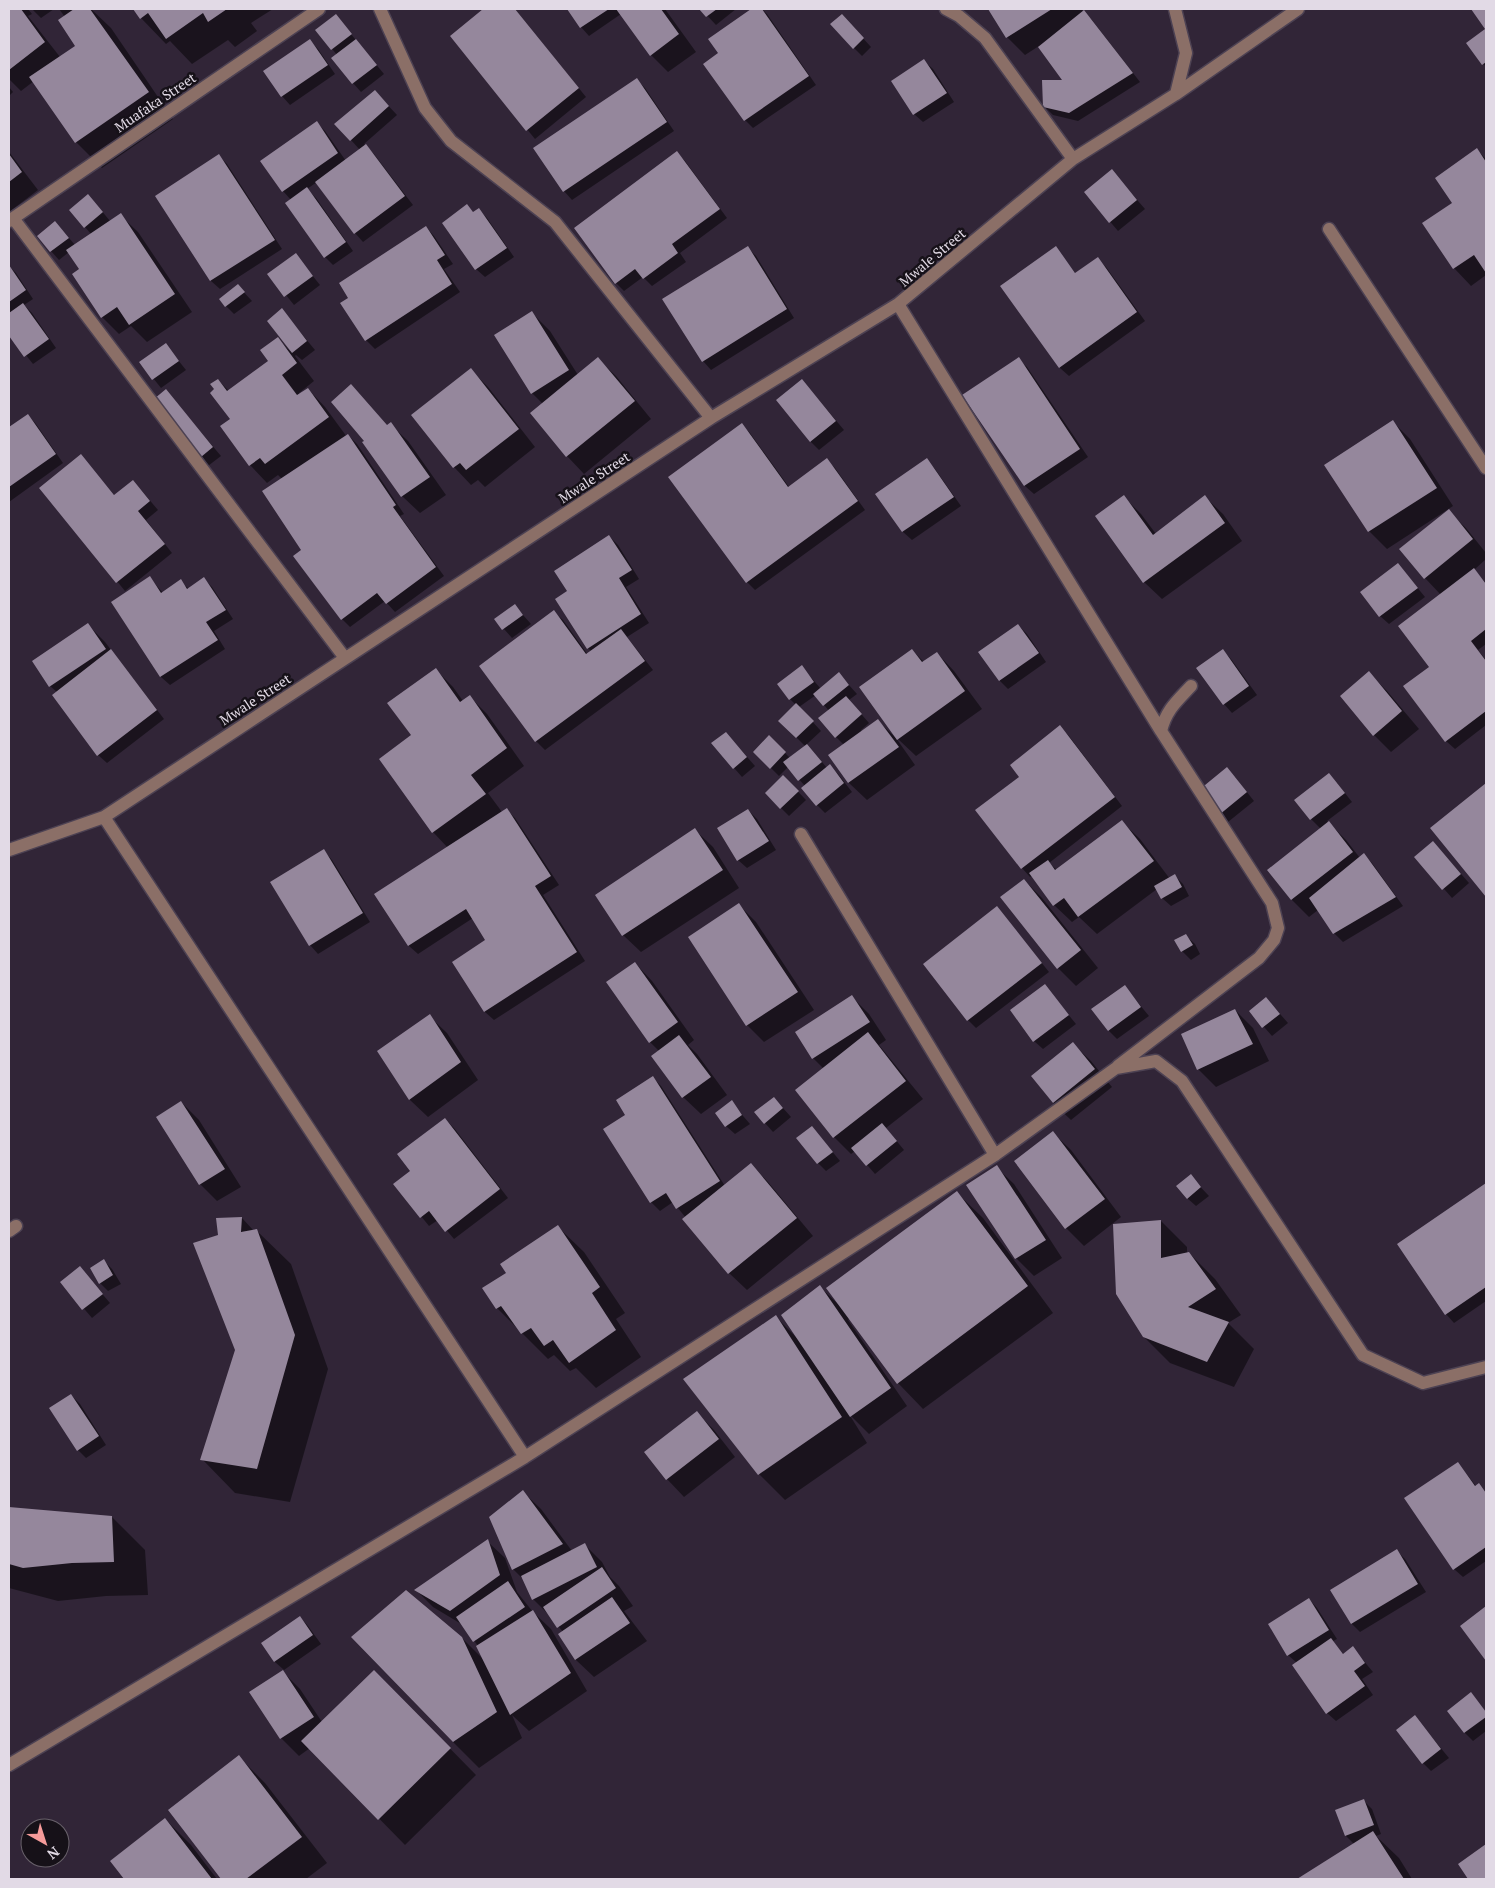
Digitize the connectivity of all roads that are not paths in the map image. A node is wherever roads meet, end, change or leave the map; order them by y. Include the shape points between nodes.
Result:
1 (319, 9) edge
2 (380, 9) edge
3 (946, 9) edge
4 (1175, 9) edge
5 (1298, 9) edge
6 (1176, 94) junction
7 (1073, 159) junction
8 (11, 219) edge
9 (1329, 229) dead end
10 (898, 304) junction
11 (711, 418) junction
12 (1486, 468) edge
13 (345, 658) junction
14 (1191, 686) dead end
15 (1161, 731) junction
16 (104, 817) junction
17 (801, 834) dead end
18 (9, 850) edge
19 (1116, 1068) junction
20 (995, 1155) junction
21 (1486, 1367) edge
22 (525, 1457) junction
23 (9, 1765) edge

1 - 8 street, Muafaka Street
2 - 11 street via 425,108 451,141 555,222
3 - 7 street via 960,16 985,38
4 - 6 street via 1186,53
5 - 6 street, Mwale Street
6 - 7 street, Mwale Street
7 - 10 street, Mwale Street
8 - 13 street
9 - 12 street
10 - 11 street, Mwale Street
10 - 15 street
11 - 13 street, Mwale Street
13 - 16 street, Mwale Street
14 - 15 street via 1169,710
15 - 19 street via 1272,903 1278,928 1274,940 1259,958
16 - 18 street, Mwale Street
16 - 22 street
17 - 20 street
19 - 20 street
19 - 21 street via 1156,1061 1182,1081 1363,1355 1423,1383
20 - 22 street
22 - 23 street

